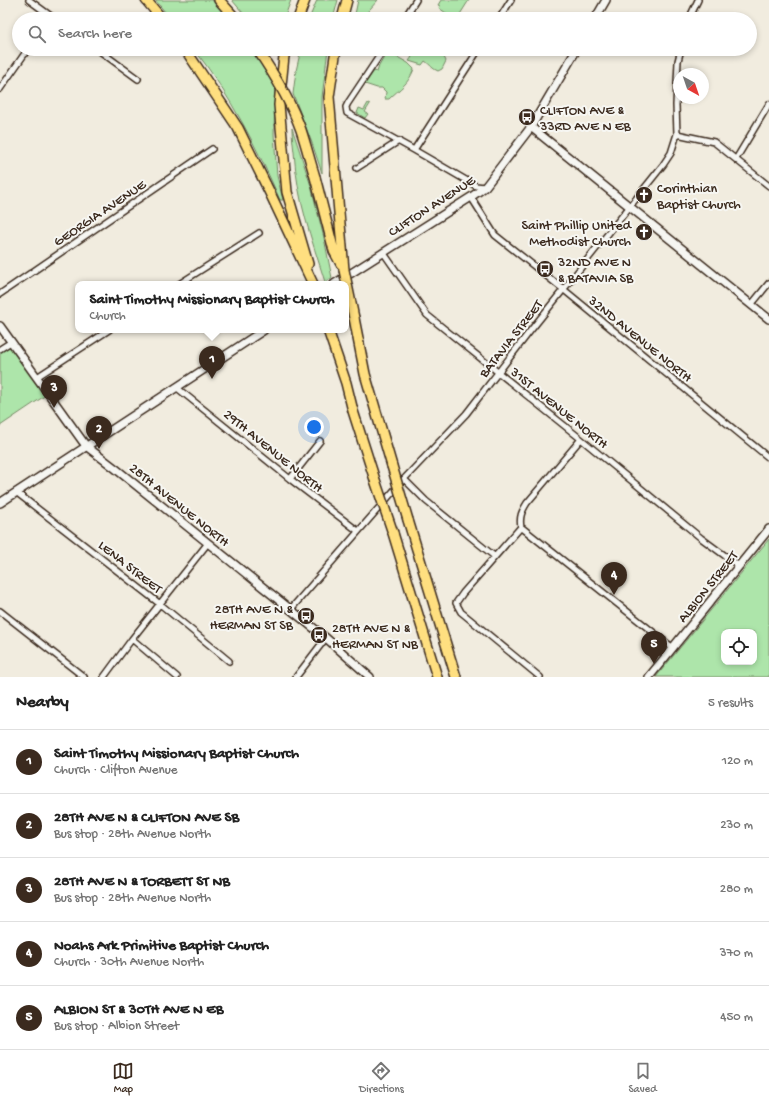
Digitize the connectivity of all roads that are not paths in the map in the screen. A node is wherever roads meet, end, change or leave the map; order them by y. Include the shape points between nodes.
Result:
1 (29, 0) edge
2 (146, 0) edge
3 (219, 0) edge
4 (305, 0) edge
5 (347, 0) edge
6 (416, 0) edge
7 (511, 0) edge
8 (606, 0) edge
9 (698, 0) edge
10 (44, 12) edge
11 (156, 12) edge
12 (230, 12) edge
13 (301, 12) edge
14 (344, 12) edge
15 (408, 12) edge
16 (503, 12) edge
17 (599, 12) edge
18 (692, 12) edge
19 (23, 56) edge
20 (107, 56) edge
21 (190, 56) edge
22 (262, 56) edge
23 (284, 56) edge
24 (335, 56) edge
25 (379, 56) edge
26 (475, 56) edge
27 (573, 56) edge
28 (679, 56) edge
29 (138, 79) dead end
30 (0, 89) edge
31 (769, 104) edge
32 (531, 127) junction
33 (677, 134) junction
34 (399, 142) junction
35 (212, 150) dead end
36 (414, 150) junction
37 (736, 159) junction
38 (357, 168) dead end
39 (769, 186) edge
40 (485, 187) junction
41 (471, 197) junction
42 (629, 208) junction
43 (259, 233) dead end
44 (383, 252) junction
45 (343, 270) junction
46 (185, 281) edge
47 (312, 281) edge
48 (312, 281) edge
49 (339, 281) edge
50 (346, 281) edge
51 (769, 283) edge
52 (563, 289) junction
53 (0, 294) edge
54 (349, 296) edge
55 (751, 305) junction
56 (769, 319) edge
57 (0, 326) edge
58 (104, 333) edge
59 (259, 333) edge
60 (329, 333) edge
61 (11, 342) junction
62 (0, 349) edge
63 (498, 372) junction
64 (37, 377) junction
65 (176, 387) junction
66 (581, 439) junction
67 (320, 441) dead end
68 (86, 446) junction
69 (769, 458) edge
70 (290, 479) junction
71 (404, 480) junction
72 (16, 492) junction
73 (0, 503) edge
74 (521, 527) junction
75 (769, 529) edge
76 (358, 531) junction
77 (208, 543) junction
78 (494, 556) junction
79 (739, 566) junction
80 (160, 604) junction
81 (290, 610) junction
82 (0, 611) edge
83 (326, 638) junction
84 (132, 639) junction
85 (673, 648) junction
86 (229, 661) dead end
87 (84, 677) edge
88 (104, 677) edge
89 (178, 677) edge
90 (296, 677) edge
91 (370, 677) edge
92 (437, 677) edge
93 (456, 677) edge
94 (540, 677) edge
95 (649, 677) edge

1 - 10 street
2 - 11 highway
3 - 12 highway
4 - 13 highway
5 - 14 highway
6 - 15 street
7 - 16 street
8 - 17 street
9 - 18 street
19 - 30 street
20 - 29 street
21 - 47 highway via 238,128
22 - 45 highway, bridge via 300,129 334,251
23 - 48 highway via 279,105 287,192
24 - 45 highway via 329,97
25 - 34 street via 346,110 350,115
26 - 36 street
27 - 32 street, CLIFTON AVENUE
28 - 33 street, BATAVIA STREET
31 - 37 street
32 - 40 street, CLIFTON AVENUE
32 - 42 street
33 - 37 street via 714,142
33 - 42 street, BATAVIA STREET via 671,153
34 - 36 street
34 - 38 street
35 - 53 street, GEORGIA AVENUE
36 - 40 street via 476,186
37 - 39 street
40 - 41 street, CLIFTON AVENUE
41 - 44 street, CLIFTON AVENUE
41 - 52 street, 32ND AVENUE NORTH via 495,235
42 - 52 street, BATAVIA STREET
42 - 55 street
43 - 46 street
44 - 49 street, CLIFTON AVENUE
44 - 63 street, 31ST AVENUE NORTH via 427,315
45 - 50 highway, bridge
51 - 55 street
52 - 63 street, BATAVIA STREET
52 - 69 street, 32ND AVENUE NORTH
54 - 93 highway, bridge via 365,374
55 - 56 street
57 - 61 street, 28TH AVENUE NORTH
58 - 64 street
59 - 65 street
60 - 92 highway, bridge
61 - 62 street
61 - 64 street, 28TH AVENUE NORTH
63 - 66 street, 31ST AVENUE NORTH
63 - 71 street, BATAVIA STREET via 466,414
64 - 68 street, 28TH AVENUE NORTH
65 - 68 street
65 - 70 street, 29TH AVENUE NORTH
66 - 74 street via 527,503 521,513
66 - 79 street, 31ST AVENUE NORTH
67 - 70 street
68 - 72 street
68 - 77 street, 28TH AVENUE NORTH
70 - 76 street, 29TH AVENUE NORTH
71 - 76 street, BATAVIA STREET
71 - 78 street
72 - 73 street
72 - 80 street, LENA STREET
74 - 78 street
74 - 85 street
75 - 79 street, ALBION STREET
76 - 81 street, BATAVIA STREET
77 - 80 street
77 - 81 street, 28TH AVENUE NORTH
78 - 94 street via 456,603 461,612
79 - 85 street, ALBION STREET
80 - 84 street
80 - 86 street, LENA STREET
81 - 83 street, 28TH AVENUE NORTH
82 - 87 street
83 - 90 street
83 - 91 street, 28TH AVENUE NORTH
84 - 88 street
84 - 89 street
85 - 95 street, ALBION STREET

